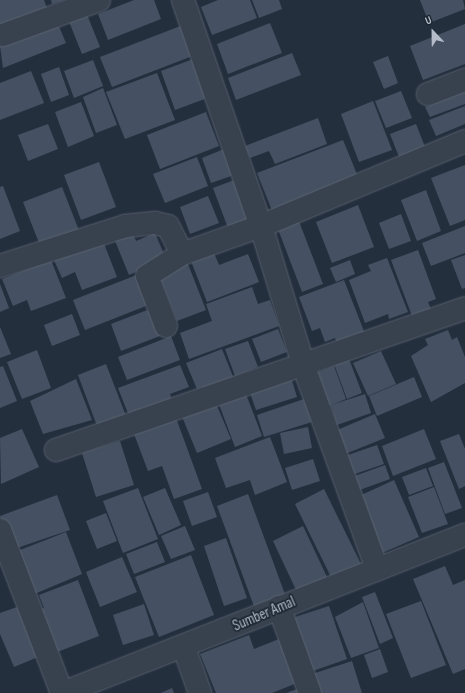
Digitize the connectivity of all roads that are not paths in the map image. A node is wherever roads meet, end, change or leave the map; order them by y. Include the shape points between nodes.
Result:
1 (99, 0) edge
2 (183, 0) edge
3 (2, 35) dead end
4 (465, 80) edge
5 (428, 94) dead end
6 (465, 141) edge
7 (261, 226) junction
8 (182, 254) junction
9 (0, 266) edge
10 (465, 308) edge
11 (166, 326) dead end
12 (304, 367) junction
13 (56, 450) dead end
14 (0, 530) edge
15 (465, 534) edge
16 (377, 569) junction
17 (279, 607) junction
18 (184, 648) junction
19 (62, 693) edge
20 (200, 693) edge
21 (310, 693) edge

1 - 3 street
2 - 7 street
4 - 5 street
6 - 7 street
7 - 8 street
7 - 12 street
8 - 9 street via 168,226 156,223 125,226
8 - 11 street via 147,276
10 - 12 street
12 - 13 street
12 - 16 street
14 - 19 street
15 - 16 street, Sumber Amal
16 - 17 street, Sumber Amal
17 - 18 street, Sumber Amal
17 - 21 street
18 - 19 street, Sumber Amal
18 - 20 street

